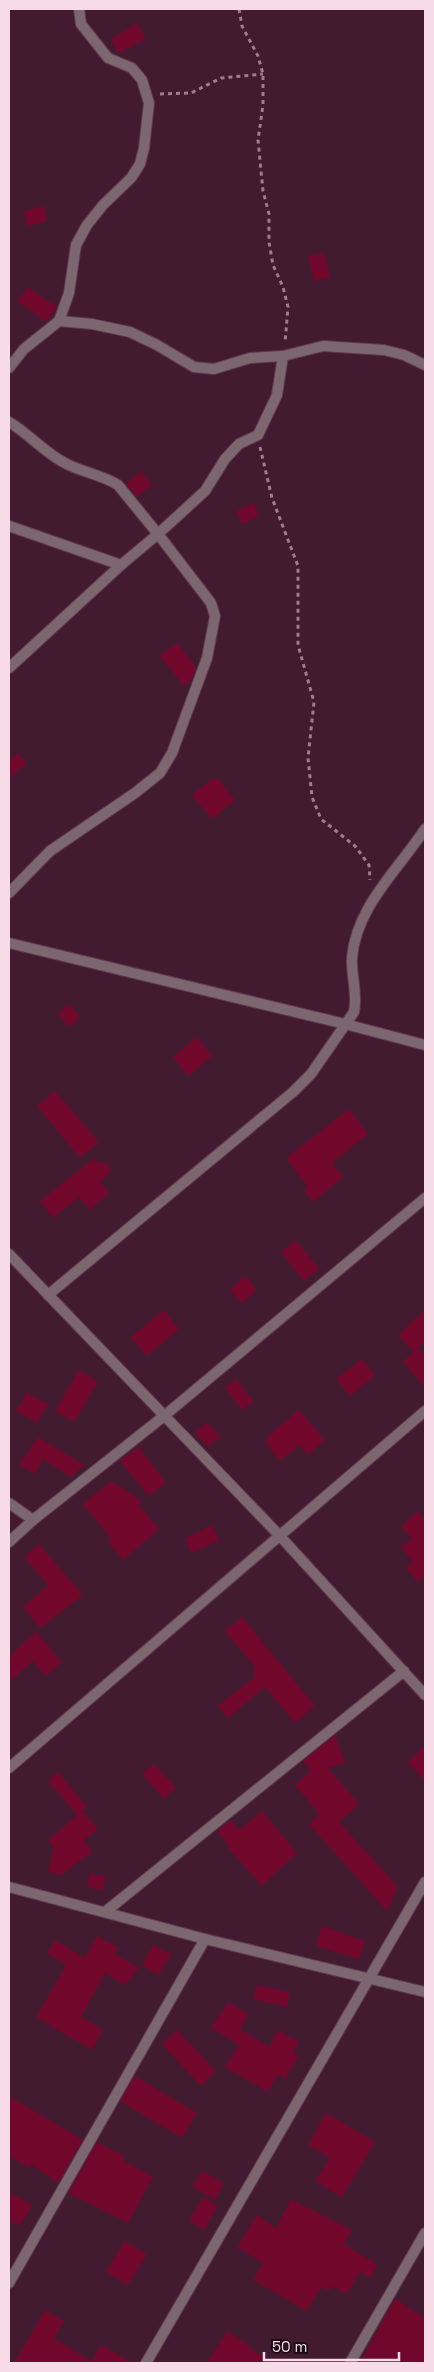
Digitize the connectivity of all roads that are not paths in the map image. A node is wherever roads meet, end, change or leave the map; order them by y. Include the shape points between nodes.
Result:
1 (79, 9) edge
2 (59, 321) junction
3 (284, 356) junction
4 (425, 364) edge
5 (9, 368) edge
6 (9, 422) edge
7 (9, 526) edge
8 (158, 534) junction
9 (121, 565) junction
10 (9, 668) edge
11 (425, 829) edge
12 (9, 893) edge
13 (9, 943) edge
14 (345, 1024) junction
15 (425, 1045) edge
16 (425, 1198) edge
17 (9, 1254) edge
18 (48, 1295) junction
19 (425, 1411) edge
20 (164, 1416) junction
21 (9, 1503) edge
22 (33, 1520) junction
23 (279, 1535) junction
24 (9, 1542) edge
25 (404, 1671) junction
26 (425, 1695) edge
27 (9, 1768) edge
28 (425, 1882) edge
29 (9, 1887) edge
30 (104, 1912) junction
31 (205, 1939) junction
32 (370, 1978) junction
33 (425, 1992) edge
34 (425, 2233) edge
35 (9, 2283) edge
36 (146, 2363) edge
37 (350, 2363) edge

1 - 2 street via 81,24 108,58 132,68 142,80 147,95 147,134 140,164 87,225 76,245 70,293
2 - 3 street via 130,332 194,367 214,368 250,358
2 - 5 street via 24,349
3 - 4 street via 323,346 384,350
3 - 8 street via 277,395 258,435 239,444 225,459 205,491
6 - 8 street via 66,464 118,485
7 - 9 street
8 - 9 street
8 - 12 street via 211,603 215,616 207,658 172,753 160,773 50,851
9 - 10 street
11 - 14 street via 358,926 352,958 356,999 354,1012
13 - 14 street
14 - 15 street
14 - 18 street via 311,1074 293,1092
16 - 20 street
17 - 18 street
18 - 20 street
19 - 23 street
20 - 22 street
20 - 23 street
21 - 22 street
22 - 24 street
23 - 25 street
23 - 27 street
25 - 26 street
25 - 30 street
28 - 32 street
29 - 30 street
30 - 31 street
31 - 32 street
31 - 35 street
32 - 33 street
32 - 36 street
34 - 37 street

